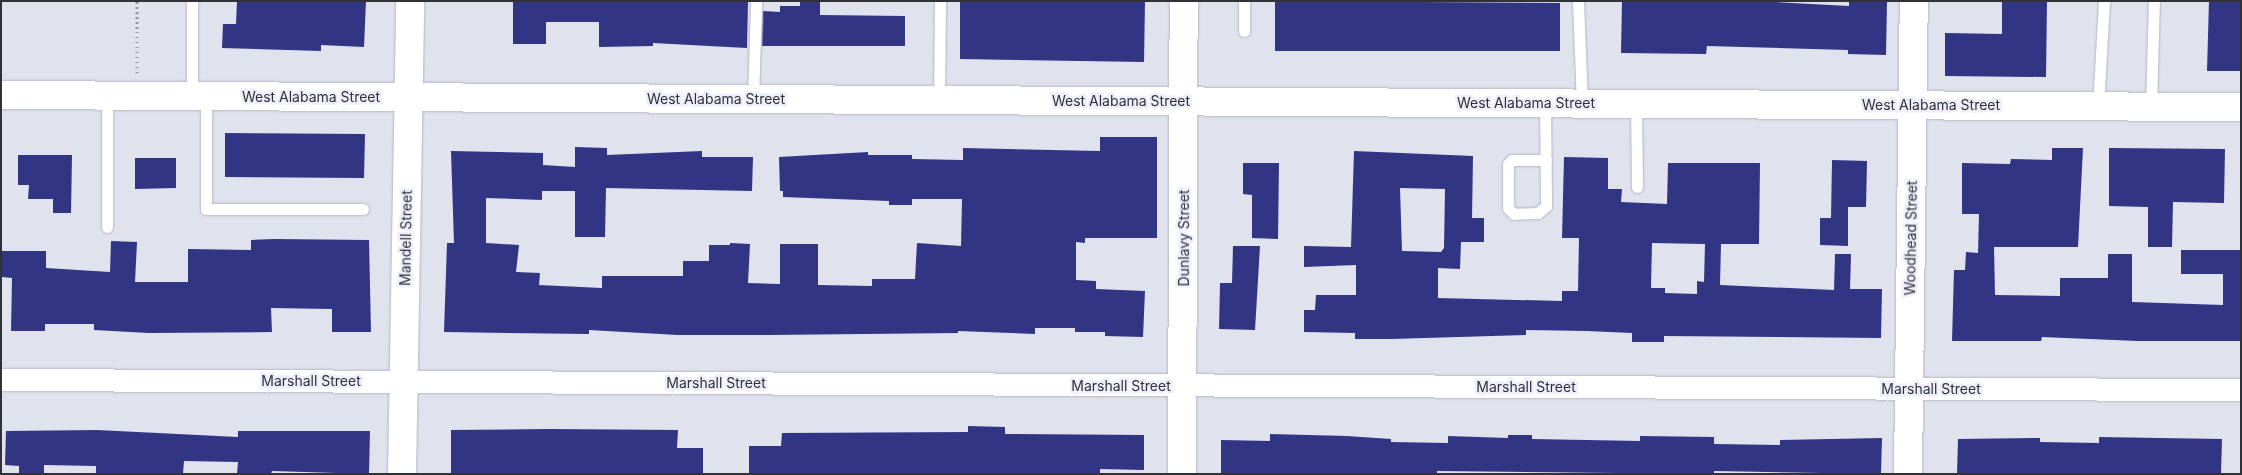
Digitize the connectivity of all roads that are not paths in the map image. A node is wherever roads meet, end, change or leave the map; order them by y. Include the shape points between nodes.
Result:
1 (192, 1) edge
2 (410, 1) edge
3 (756, 1) edge
4 (940, 1) edge
5 (1184, 1) edge
6 (1244, 1) edge
7 (1578, 1) edge
8 (1914, 1) edge
9 (2104, 1) edge
10 (2154, 1) edge
11 (1244, 31) dead end
12 (1, 95) edge
13 (107, 96) junction
14 (199, 96) junction
15 (410, 97) junction
16 (753, 99) junction
17 (939, 100) junction
18 (1184, 101) junction
19 (1546, 103) junction
20 (1582, 103) junction
21 (1636, 103) junction
22 (1913, 105) junction
23 (2098, 106) junction
24 (2151, 106) junction
25 (2241, 106) edge
26 (1546, 160) junction
27 (1637, 187) dead end
28 (363, 209) dead end
29 (107, 227) dead end
30 (1, 380) edge
31 (402, 381) junction
32 (1183, 386) junction
33 (1908, 389) junction
34 (2241, 390) edge
35 (402, 474) edge
36 (1182, 474) edge
37 (1908, 474) edge

1 - 14 lane
2 - 15 street, Mandell Street
3 - 16 lane
4 - 17 lane
5 - 18 street, Dunlavy Street
6 - 11 lane
7 - 20 lane
8 - 22 street, Woodhead Street
9 - 23 lane
10 - 24 lane
12 - 13 street, West Alabama Street
13 - 14 street, West Alabama Street
13 - 29 lane
14 - 15 street, West Alabama Street
14 - 28 lane via 206,209
15 - 16 street, West Alabama Street
15 - 31 street, Mandell Street
16 - 17 street, West Alabama Street
17 - 18 street, West Alabama Street
18 - 19 street, West Alabama Street
18 - 32 street, Dunlavy Street
19 - 20 street, West Alabama Street
19 - 26 lane
20 - 21 street, West Alabama Street
21 - 22 street, West Alabama Street
21 - 27 lane
22 - 23 street, West Alabama Street
22 - 33 street, Woodhead Street
23 - 24 street, West Alabama Street
24 - 25 street, West Alabama Street
26 - 26 lane via 1546,206 1538,214 1514,214 1508,208 1508,164 1512,160
30 - 31 street, Marshall Street
31 - 32 street, Marshall Street
31 - 35 street, Mandell Street
32 - 33 street, Marshall Street
32 - 36 street, Dunlavy Street
33 - 34 street, Marshall Street
33 - 37 street, Woodhead Street

